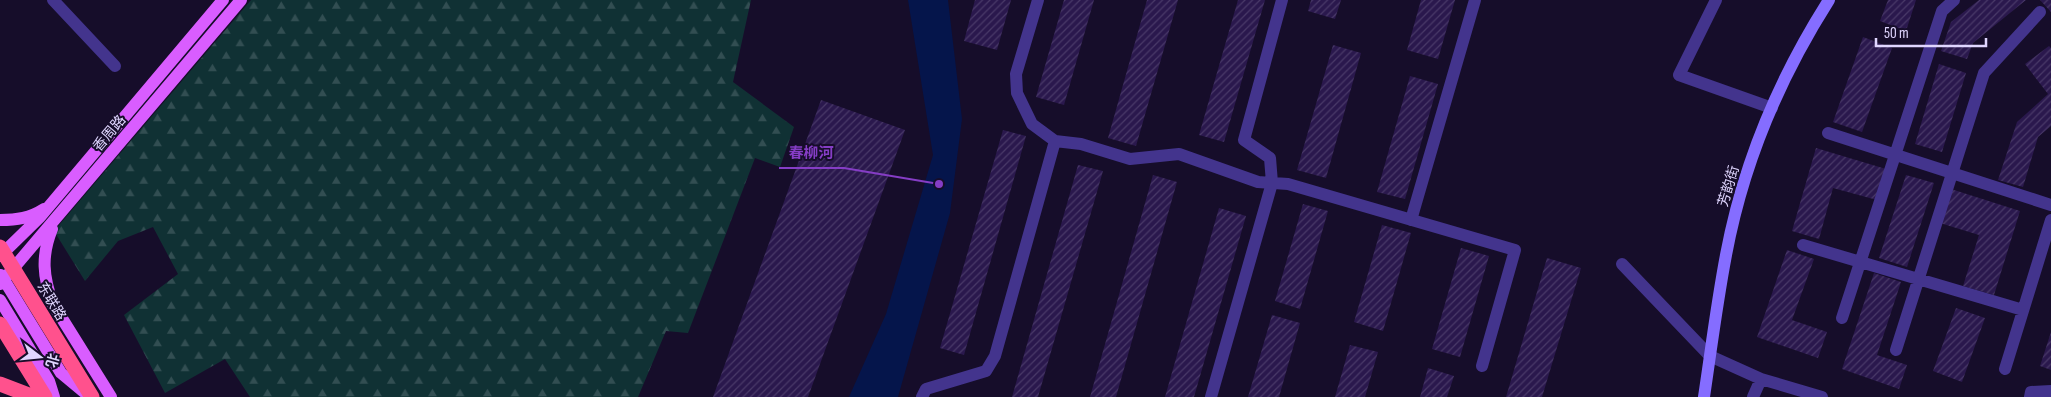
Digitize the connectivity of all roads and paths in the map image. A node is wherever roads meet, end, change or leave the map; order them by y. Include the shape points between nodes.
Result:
1 (53, 0) edge
2 (223, 0) edge
3 (241, 0) edge
4 (1038, 0) edge
5 (1282, 0) edge
6 (1475, 0) edge
7 (1716, 0) edge
8 (1829, 0) edge
9 (1954, 0) edge
10 (2040, 12) dead end
11 (115, 66) dead end
12 (1772, 108) junction
13 (1828, 134) dead end
14 (1055, 141) junction
15 (1895, 155) junction
16 (1952, 173) junction
17 (1272, 183) junction
18 (50, 205) junction
19 (2051, 205) edge
20 (0, 220) edge
21 (56, 220) junction
22 (1411, 220) junction
23 (2051, 220) edge
24 (1803, 245) dead end
25 (0, 247) edge
26 (0, 256) edge
27 (1860, 262) junction
28 (1622, 264) dead end
29 (1, 279) edge
30 (1918, 279) junction
31 (0, 300) edge
32 (2023, 310) junction
33 (1842, 318) dead end
34 (0, 324) edge
35 (1896, 350) dead end
36 (1710, 356) junction
37 (1482, 366) dead end
38 (2005, 369) dead end
39 (61, 373) junction
40 (1761, 379) junction
41 (49, 380) junction
42 (0, 384) edge
43 (2051, 391) edge
44 (34, 397) edge
45 (45, 397) edge
46 (54, 397) edge
47 (91, 397) edge
48 (111, 397) edge
49 (922, 397) edge
50 (1211, 397) edge
51 (1704, 397) edge
52 (1753, 397) edge
53 (1822, 397) edge
54 (2030, 397) edge

1 - 11 street
2 - 18 main road, 香周路
3 - 21 main road, 香周路
4 - 14 street via 1016,74 1017,93 1032,124
5 - 17 street via 1244,140 1270,158
6 - 22 street
7 - 12 street via 1680,75
8 - 12 street, 芳韵街 via 1805,39
9 - 15 street via 1942,11
10 - 16 street via 1984,73
12 - 36 street, 芳韵街 via 1736,213 1726,254
13 - 15 street
14 - 17 street via 1081,144 1130,159 1179,154 1258,182
14 - 49 street via 994,356 986,371 926,390
15 - 16 street
15 - 27 street
16 - 19 street
16 - 30 street
17 - 22 street via 1288,184
17 - 50 street
18 - 20 main road via 35,215
18 - 26 main road, 香周路
21 - 29 main road, 香周路
21 - 48 main road via 44,257 47,288
22 - 37 street via 1515,250
23 - 32 street
24 - 27 street
25 - 47 highway, 东联路, bridge
27 - 30 street
27 - 33 street
28 - 36 street
29 - 39 main road
30 - 32 street
30 - 35 street
31 - 41 main road
32 - 38 street
34 - 45 highway
36 - 40 street
36 - 51 street, 芳韵街
39 - 41 main road
39 - 47 main road
40 - 52 street
40 - 53 street
41 - 46 main road
42 - 44 highway
43 - 54 street via 2031,392

